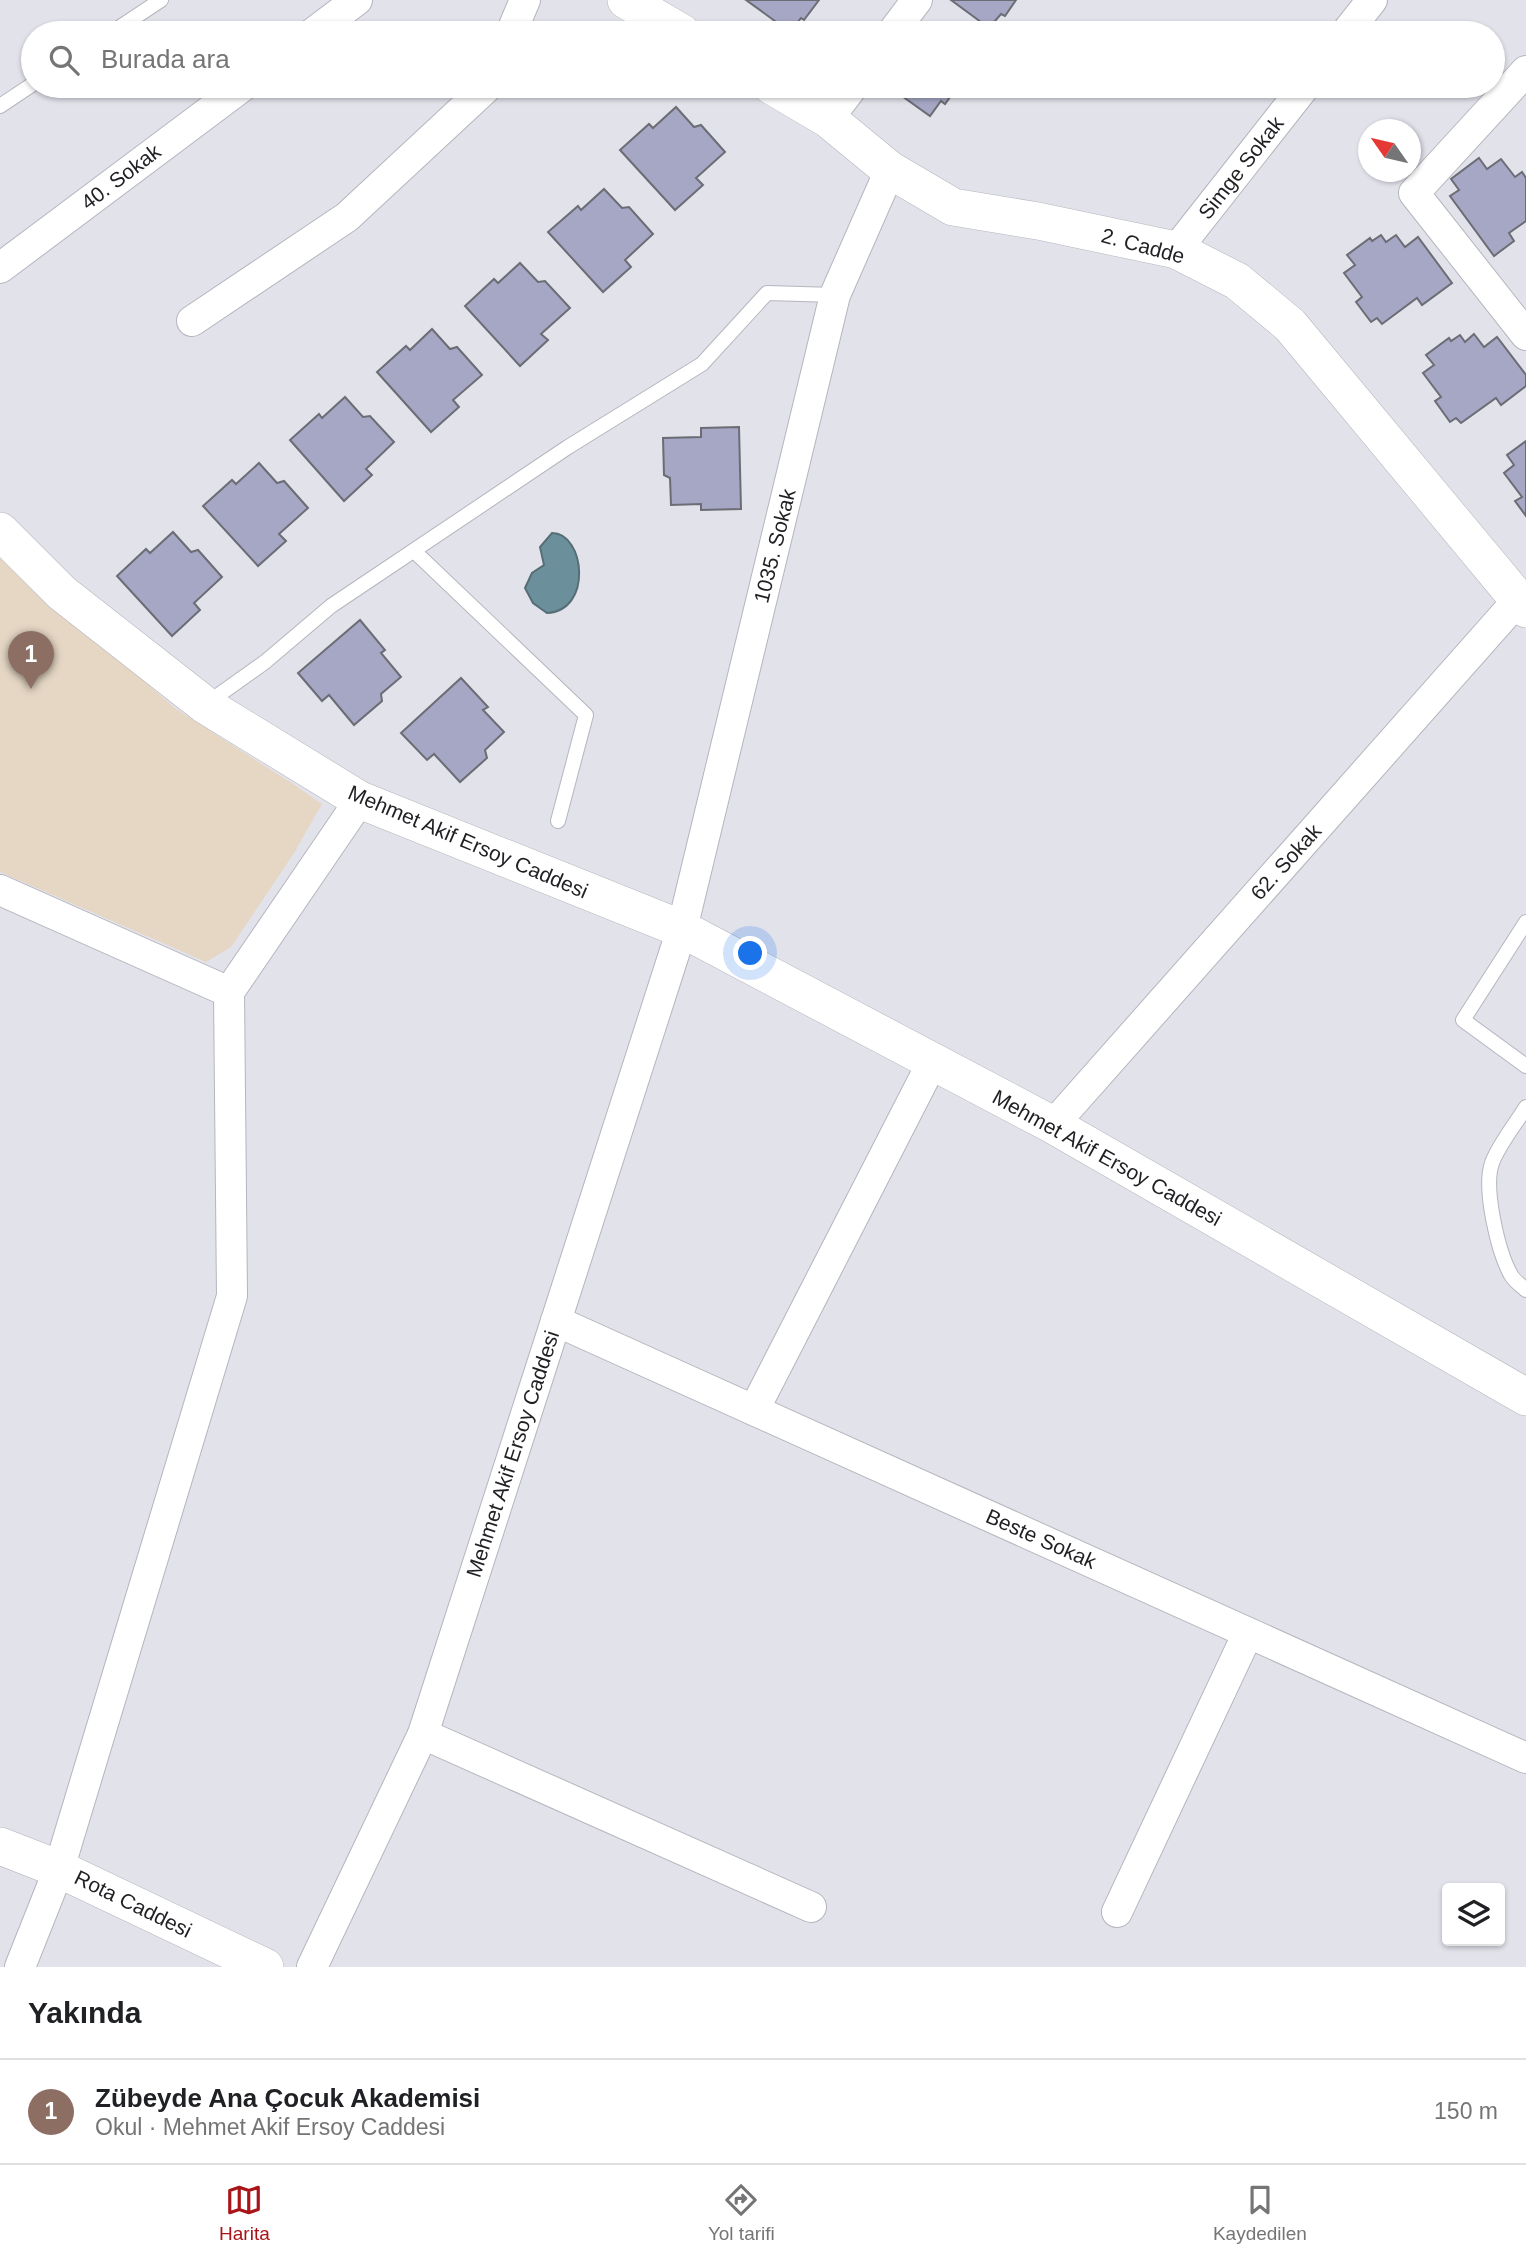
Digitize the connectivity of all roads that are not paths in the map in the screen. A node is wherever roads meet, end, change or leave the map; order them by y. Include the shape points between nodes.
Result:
1 (161, 0) edge
2 (358, 0) edge
3 (525, 0) edge
4 (626, 0) edge
5 (917, 0) edge
6 (1372, 0) edge
7 (129, 21) edge
8 (329, 21) edge
9 (516, 21) edge
10 (662, 21) edge
11 (901, 21) edge
12 (1355, 21) edge
13 (1526, 71) edge
14 (21, 92) edge
15 (1505, 94) edge
16 (227, 98) edge
17 (475, 98) edge
18 (792, 98) edge
19 (844, 98) edge
20 (1296, 98) edge
21 (1501, 98) edge
22 (0, 106) edge
23 (828, 119) junction
24 (890, 170) junction
25 (1176, 250) junction
26 (0, 268) edge
27 (835, 295) junction
28 (192, 321) dead end
29 (1526, 335) edge
30 (0, 531) edge
31 (414, 551) junction
32 (1522, 605) edge
33 (205, 705) junction
34 (360, 800) junction
35 (558, 821) dead end
36 (0, 890) edge
37 (1526, 922) edge
38 (682, 929) junction
39 (229, 992) junction
40 (933, 1062) junction
41 (1526, 1066) edge
42 (1526, 1108) edge
43 (1053, 1125) junction
44 (1526, 1290) edge
45 (556, 1321) junction
46 (1522, 1387) edge
47 (754, 1410) junction
48 (1248, 1633) junction
49 (423, 1734) junction
50 (1526, 1758) edge
51 (0, 1846) edge
52 (59, 1869) junction
53 (811, 1907) dead end
54 (1117, 1912) dead end
55 (20, 1967) edge
56 (265, 1967) edge
57 (312, 1967) edge

1 - 7 lane
2 - 8 street
3 - 9 street
4 - 10 street
5 - 11 street
6 - 12 street
13 - 15 street
14 - 22 lane
16 - 26 street, 40. Sokak
17 - 28 street via 347,218
18 - 23 street, 2. Cadde
19 - 23 street
20 - 25 street, Simge Sokak
21 - 29 street via 1414,193
23 - 24 street, 2. Cadde
24 - 25 street, 2. Cadde via 954,207
24 - 27 street, 1035. Sokak
25 - 32 street, 2. Cadde via 1237,281 1290,325
27 - 31 lane via 767,293 702,364
27 - 38 street, 1035. Sokak
30 - 33 street, Mehmet Akif Ersoy Caddesi via 62,593
31 - 33 lane via 331,606
31 - 35 lane via 586,715
32 - 43 street, 62. Sokak
33 - 34 street, Mehmet Akif Ersoy Caddesi
34 - 38 street, Mehmet Akif Ersoy Caddesi
34 - 39 street
36 - 39 street
37 - 41 lane via 1463,1020
38 - 40 street, Mehmet Akif Ersoy Caddesi
38 - 45 street, Mehmet Akif Ersoy Caddesi
39 - 52 street via 232,1296
40 - 43 street, Mehmet Akif Ersoy Caddesi
40 - 47 street
42 - 44 lane via 1492,1161 1488,1190 1501,1251 1512,1277
43 - 46 street, Mehmet Akif Ersoy Caddesi
45 - 47 street, Beste Sokak
45 - 49 street, Mehmet Akif Ersoy Caddesi
47 - 48 street, Beste Sokak
48 - 50 street, Beste Sokak
48 - 54 street
49 - 53 street
49 - 57 street, Mehmet Akif Ersoy Caddesi
51 - 52 street, Rota Caddesi
52 - 55 street
52 - 56 street, Rota Caddesi

